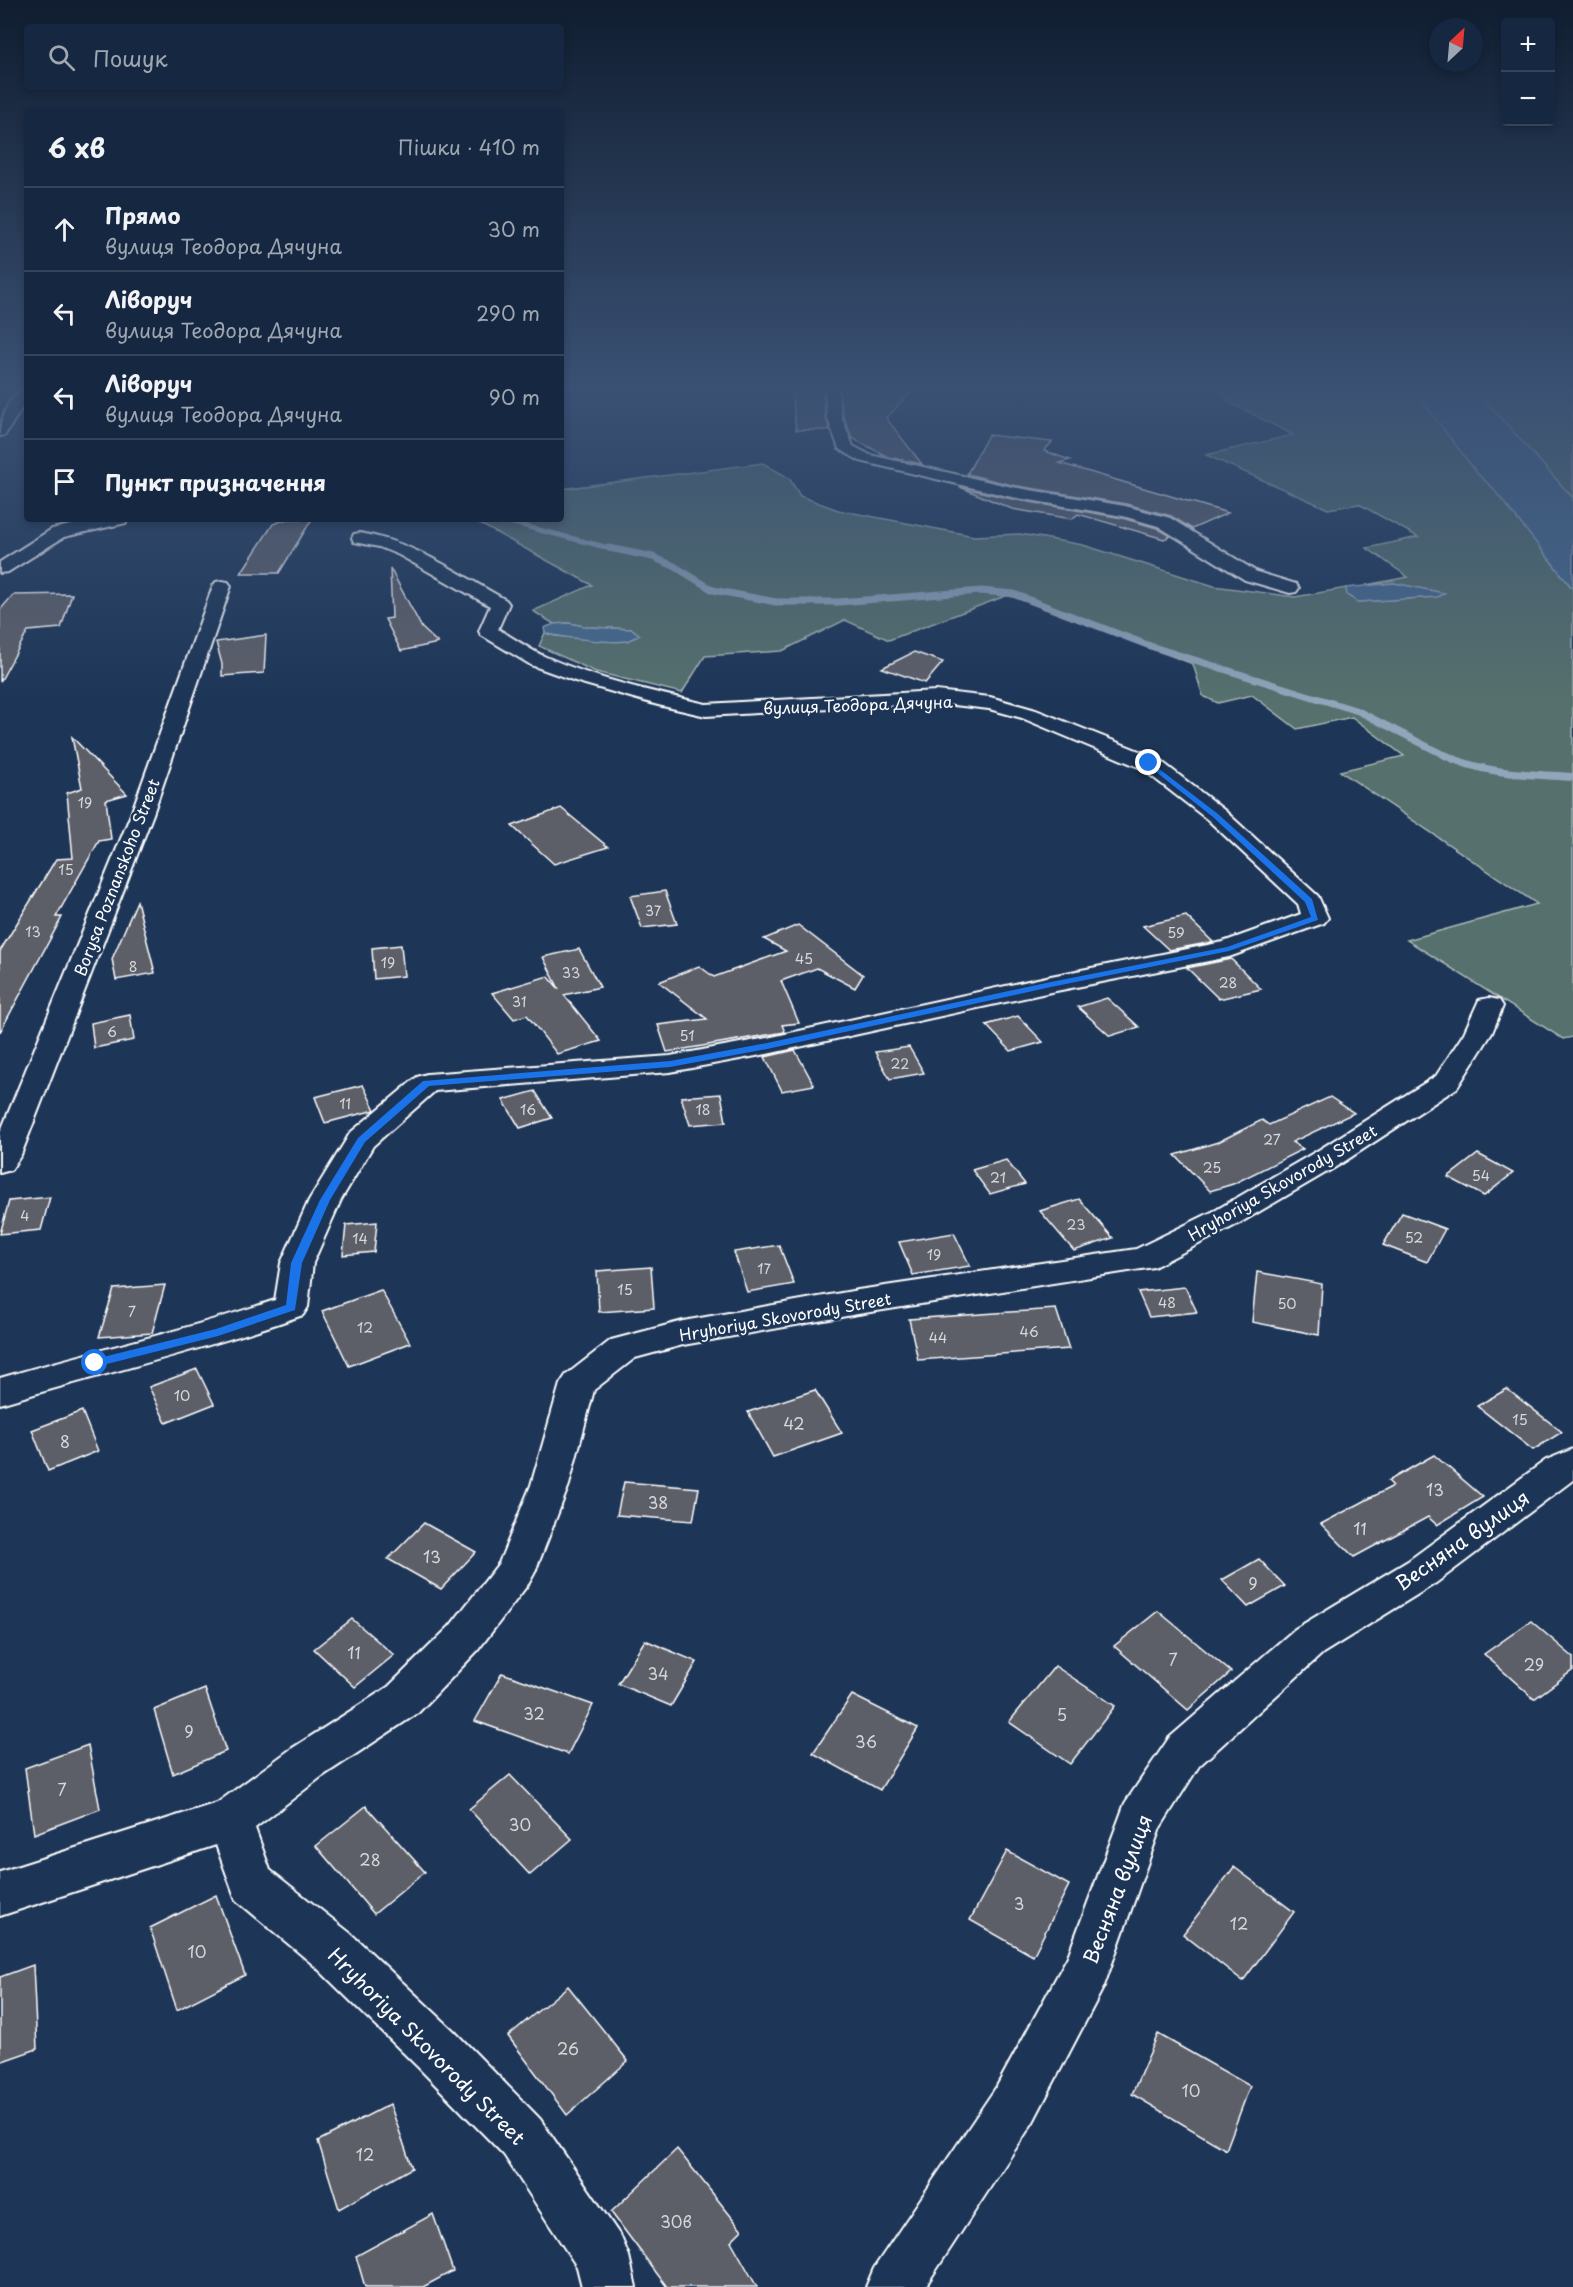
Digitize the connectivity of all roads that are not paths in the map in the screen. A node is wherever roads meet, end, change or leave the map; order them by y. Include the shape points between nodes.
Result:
1 (1006, 491) edge
2 (108, 522) edge
3 (360, 538) dead end
4 (1, 567) edge
5 (222, 586) dead end
6 (1290, 588) dead end
7 (1489, 1006) dead end
8 (0, 1163) edge
9 (0, 1391) edge
10 (1573, 1463) edge
11 (230, 1820) junction
12 (0, 1894) edge
13 (609, 2287) edge
14 (893, 2287) edge

1 - 6 street via 1125,511 1164,522 1244,572
2 - 4 street via 58,534
3 - 9 street, вулиця Теодора Дячуна via 383,541 417,556 500,604 488,631 538,661 665,701 706,710 936,697 990,703 1029,714 1149,763 1216,815 1309,901 1316,918 1229,949 670,1064 426,1083 362,1140 325,1200 297,1263 291,1307 218,1332
5 - 8 street, Borysa Poznanskoho Street via 142,814
7 - 11 street, Hryhoriya Skovorody Street via 1478,1033 1447,1082 1237,1211 1143,1259 836,1306 683,1333 624,1349 578,1384 550,1485 515,1572 464,1638 403,1701 306,1763
10 - 14 street, Весняна вулиця via 1422,1572 1309,1641 1184,1752 1141,1818 1087,1969 1015,2104
11 - 12 street, Hryhoriya Skovorody Street
11 - 13 street, Hryhoriya Skovorody Street via 252,1884 333,1950 522,2137 602,2256

